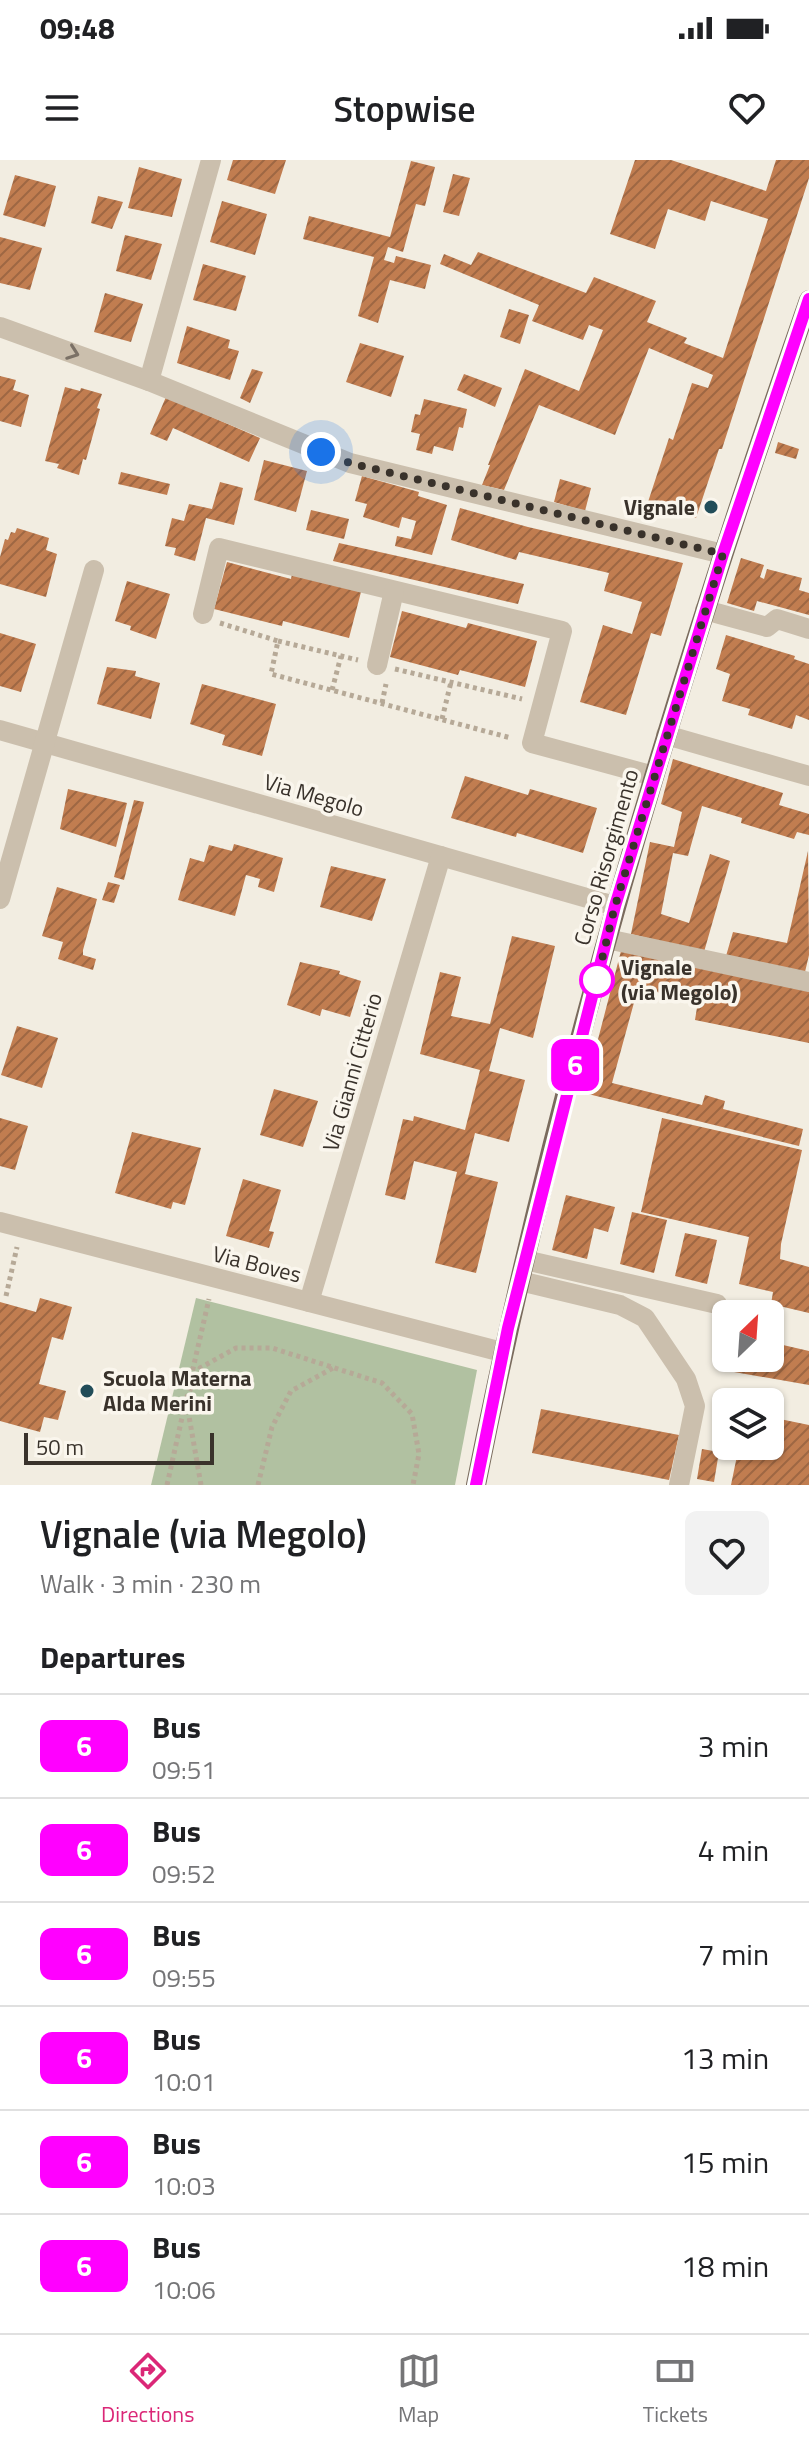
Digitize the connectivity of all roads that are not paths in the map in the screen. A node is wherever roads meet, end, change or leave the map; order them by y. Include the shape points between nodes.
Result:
1 (211, 160) edge
2 (807, 309) edge
3 (0, 327) edge
4 (149, 381) junction
5 (723, 554) junction
6 (94, 570) dead end
7 (394, 591) junction
8 (705, 610) junction
9 (203, 614) road end
10 (809, 629) edge
11 (377, 665) road end
12 (0, 730) edge
13 (666, 735) junction
14 (45, 743) junction
15 (654, 776) junction
16 (809, 776) edge
17 (441, 856) junction
18 (0, 899) edge
19 (615, 906) junction
20 (607, 939) junction
21 (809, 982) edge
22 (0, 1222) edge
23 (525, 1260) junction
24 (520, 1281) junction
25 (309, 1302) junction
26 (712, 1303) edge
27 (502, 1352) junction
28 (476, 1485) edge
29 (679, 1485) edge

1 - 4 street
2 - 5 main road, Corso Risorgimento
3 -> 4 street
4 - 5 street via 350,463
5 - 8 main road, Corso Risorgimento
6 - 14 street
7 - 9 street via 219,548
7 - 11 street
7 - 15 street via 562,631 532,743
8 - 10 street via 767,627 777,619
8 - 13 main road, Corso Risorgimento
12 - 14 street, Via Megolo
13 - 15 main road, Corso Risorgimento
13 - 16 street
14 - 17 street, Via Megolo
14 - 18 street
15 - 19 main road, Corso Risorgimento
17 - 19 street, Via Megolo
17 - 25 street, Via Gianni Citterio
19 - 20 main road, Corso Risorgimento
20 - 21 street
20 - 23 main road, Corso Risorgimento
22 - 25 street, Via Boves
23 - 24 main road, Corso Risorgimento
23 - 26 street
24 - 27 main road, Corso Risorgimento
24 - 29 street via 620,1305 645,1318 686,1379 695,1406
25 - 27 street, Via Boves
27 - 28 main road, Corso Risorgimento

